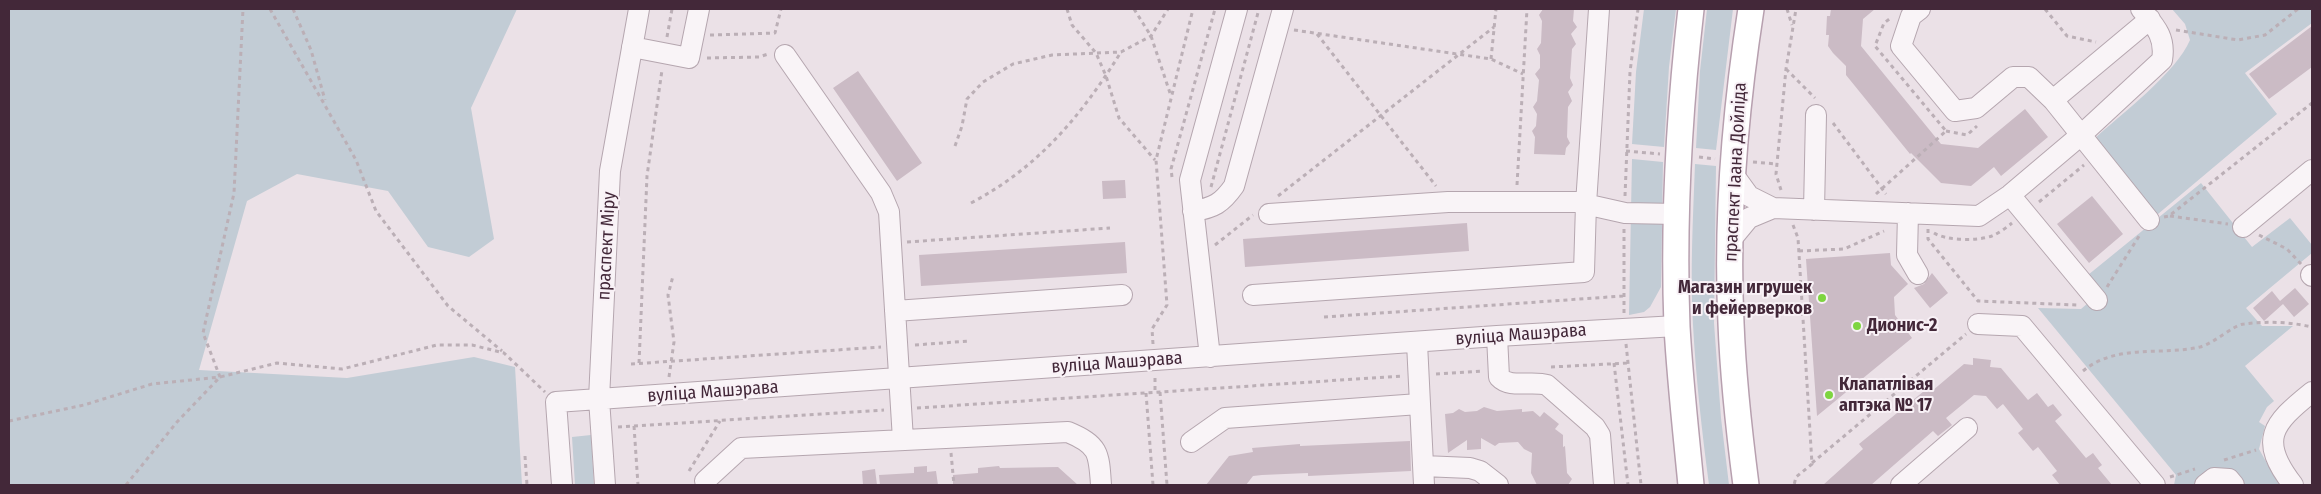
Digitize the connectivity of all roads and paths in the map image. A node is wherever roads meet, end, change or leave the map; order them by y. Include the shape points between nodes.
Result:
1 (243, 9) edge
2 (270, 9) edge
3 (293, 9) edge
4 (640, 9) edge
5 (672, 9) edge
6 (699, 9) edge
7 (781, 9) edge
8 (1067, 9) edge
9 (1134, 9) edge
10 (1168, 9) edge
11 (1193, 9) edge
12 (1237, 9) edge
13 (1259, 9) edge
14 (1283, 9) edge
15 (1496, 9) edge
16 (1527, 9) edge
17 (1599, 9) edge
18 (1638, 9) edge
19 (1691, 9) edge
20 (1751, 9) edge
21 (1787, 9) edge
22 (1796, 9) edge
23 (1920, 9) edge
24 (2045, 9) edge
25 (2298, 9) edge
26 (1896, 14) dead end
27 (2149, 18) edge
28 (1494, 27) junction
29 (1793, 28) junction
30 (668, 29) junction
31 (1294, 30) dead end
32 (1316, 33) junction
33 (692, 36) junction
34 (1151, 36) junction
35 (2118, 46) junction
36 (632, 47) junction
37 (1121, 52) junction
38 (664, 53) junction
39 (1096, 53) junction
40 (1459, 54) junction
41 (786, 55) joint
42 (689, 58) junction
43 (1492, 59) junction
44 (1786, 70) junction
45 (1523, 74) junction
46 (1106, 76) junction
47 (1171, 96) junction
48 (2052, 100) junction
49 (2312, 103) edge
50 (326, 104) junction
51 (1822, 112) junction
52 (1381, 116) junction
53 (1982, 122) dead end
54 (1946, 131) junction
55 (2081, 135) junction
56 (955, 146) dead end
57 (1626, 151) junction
58 (1679, 156) junction
59 (1156, 160) junction
60 (1777, 164) junction
61 (1734, 167) junction
62 (2312, 170) edge
63 (1882, 189) junction
64 (2010, 195) junction
65 (1448, 202) junction
66 (1517, 202) junction
67 (972, 203) dead end
68 (1586, 204) junction
69 (1269, 207) junction
70 (1780, 209) junction
71 (1201, 210) junction
72 (1814, 210) junction
73 (1625, 213) junction
74 (1904, 213) junction
75 (1677, 214) junction
76 (2149, 220) junction
77 (2242, 227) dead end
78 (1110, 228) dead end
79 (1928, 229) dead end
80 (1730, 241) junction
81 (891, 243) junction
82 (1199, 257) junction
83 (1918, 274) dead end
84 (673, 276) dead end
85 (1122, 295) dead end
86 (1252, 295) dead end
87 (1623, 296) junction
88 (2097, 300) junction
89 (895, 311) junction
90 (1324, 317) dead end
91 (1978, 324) joint
92 (1677, 326) junction
93 (2312, 328) edge
94 (1152, 329) dead end
95 (1625, 329) junction
96 (1497, 336) junction
97 (969, 341) dead end
98 (1417, 343) junction
99 (898, 346) junction
100 (504, 353) junction
101 (1210, 357) junction
102 (671, 361) junction
103 (1628, 362) junction
104 (638, 363) junction
105 (1614, 363) junction
106 (631, 364) dead end
107 (1547, 367) dead end
108 (1499, 370) junction
109 (1418, 375) junction
110 (220, 377) junction
111 (900, 378) junction
112 (2069, 383) junction
113 (1160, 392) junction
114 (2312, 392) edge
115 (1146, 393) junction
116 (666, 395) junction
117 (599, 400) junction
118 (556, 402) junction
119 (1419, 404) junction
120 (902, 408) junction
121 (9, 420) edge
122 (720, 420) junction
123 (1967, 428) dead end
124 (950, 438) junction
125 (903, 440) junction
126 (1191, 442) dead end
127 (525, 456) dead end
128 (1812, 464) junction
129 (1424, 476) edge
130 (699, 480) joint
131 (126, 485) edge
132 (527, 485) edge
133 (562, 485) edge
134 (605, 485) edge
135 (638, 485) edge
136 (954, 485) edge
137 (1101, 485) edge
138 (1153, 485) edge
139 (1166, 485) edge
140 (1498, 485) edge
141 (1604, 485) edge
142 (1628, 485) edge
143 (1641, 485) edge
144 (1691, 485) edge
145 (1746, 485) edge
146 (1794, 485) edge
147 (1901, 485) edge
148 (2155, 485) edge
149 (2205, 485) edge
150 (2234, 485) edge
151 (2293, 485) edge

1 - 110 path via 234,193 203,333
2 - 50 path
3 - 50 path via 311,50
4 - 36 street, праспект Міру
5 - 30 path
6 - 33 street
7 - 33 path via 775,33
8 - 39 path via 1072,25
9 - 34 path
10 - 34 path
11 - 47 path
12 - 71 street via 1190,180
13 - 71 path
14 - 71 street via 1234,186 1224,200
15 - 28 path
16 - 45 path
17 - 68 street
18 - 57 path via 1630,72
19 - 58 main road
20 - 61 main road, праспект Іаана Дойліда via 1741,74
21 - 29 path
22 - 29 path
23 - 48 street via 1911,16 1901,46 1955,112 1976,108 2013,76 2029,76
24 - 35 path via 2067,36
25 - 27 path via 2265,35 2238,40
26 - 54 path via 1884,23 1875,46
27 - 35 street
27 - 55 street via 2164,46 2162,60
28 - 40 path
28 - 43 path
29 - 44 path
30 - 33 path
30 - 38 path
31 - 32 path
32 - 40 path
32 - 52 path
33 - 42 street
34 - 37 path
34 - 47 path
35 - 48 street
36 - 38 street
36 - 117 street, праспект Міру via 610,171
37 - 39 path
37 - 46 path
38 - 42 street
38 - 104 path via 646,176
39 - 46 path
39 - 56 path via 1052,55 1013,64 983,82 967,99
40 - 43 path
40 - 52 path
41 - 42 path via 773,52 759,57
41 - 81 street via 881,193 889,212
43 - 45 path
44 - 51 path
44 - 60 path
45 - 66 path
46 - 59 path via 1119,118
46 - 67 path via 1053,144 1000,188
47 - 59 path
48 - 55 street
49 - 76 path via 2169,216
50 - 100 path via 356,160 376,211 448,306
51 - 63 path
51 - 72 street
52 - 65 path
52 - 69 path
53 - 54 path via 1967,134
54 - 63 path
55 - 64 street
55 - 76 street
57 - 58 path
57 - 73 path
58 - 61 path
58 - 75 main road
59 - 94 path via 1167,304
60 - 61 path
60 - 70 path
61 - 70 street via 1749,196
61 - 80 main road, праспект Іаана Дойліда
62 - 77 street
63 - 74 path
64 - 74 street via 1979,216
64 - 88 street
65 - 66 street
65 - 69 street
66 - 68 street
68 - 73 street
68 - 86 street via 1584,272
69 - 82 path
70 - 72 street
70 - 80 street via 1749,218
70 - 128 path via 1798,238
71 - 82 street
72 - 74 street
73 - 75 street
73 - 87 path
74 - 83 street via 1907,254
75 - 92 main road
76 - 88 path via 2115,277
78 - 81 path
79 - 88 path via 1928,239 1978,301 2079,305
80 - 145 main road, праспект Іаана Дойліда via 1737,416
81 - 89 street
82 - 101 street
84 - 102 path via 668,295 674,342
85 - 89 street
87 - 90 path
87 - 95 path
89 - 99 street
91 - 112 street via 2022,326
91 - 128 path
92 - 95 street, вуліца Машэрава
92 - 144 main road
93 - 112 path via 2295,323 2242,324 2201,346 2128,352 2110,357 2087,368
95 - 96 street, вуліца Машэрава
95 - 103 path
96 - 98 street, вуліца Машэрава
96 - 108 street
97 - 99 path
98 - 101 street, вуліца Машэрава
98 - 109 street
99 - 102 path
99 - 111 street
100 - 110 path via 472,345 437,345 342,369 277,363
100 - 118 path
101 - 111 street, вуліца Машэрава
102 - 104 path
102 - 116 path
103 - 105 path
103 - 143 path
104 - 106 path
105 - 107 path
105 - 142 path
108 - 109 path
108 - 141 street via 1499,377 1504,382 1547,385 1595,427 1600,435
109 - 113 path
109 - 119 street
110 - 121 path via 152,384 84,406
110 - 131 path via 177,422
111 - 116 street, вуліца Машэрава
111 - 120 street
112 - 148 street
113 - 115 path
113 - 139 path
114 - 151 street via 2290,410 2276,429 2271,445 2279,467
115 - 120 path
115 - 138 path
116 - 117 street, вуліца Машэрава
117 - 118 street, вуліца Машэрава
117 - 134 street, праспект Міру
118 - 133 street
119 - 126 street via 1225,418
119 - 129 street
120 - 122 path
120 - 125 street
122 - 130 path via 687,473
122 - 135 path via 634,426
123 - 147 street
124 - 125 street
124 - 136 path
124 - 137 street via 1068,432 1087,440 1099,457
125 - 130 street via 741,448
127 - 132 path
128 - 146 path via 1796,477
129 - 140 street via 1470,468 1480,470
149 - 150 street via 2214,478 2229,479

